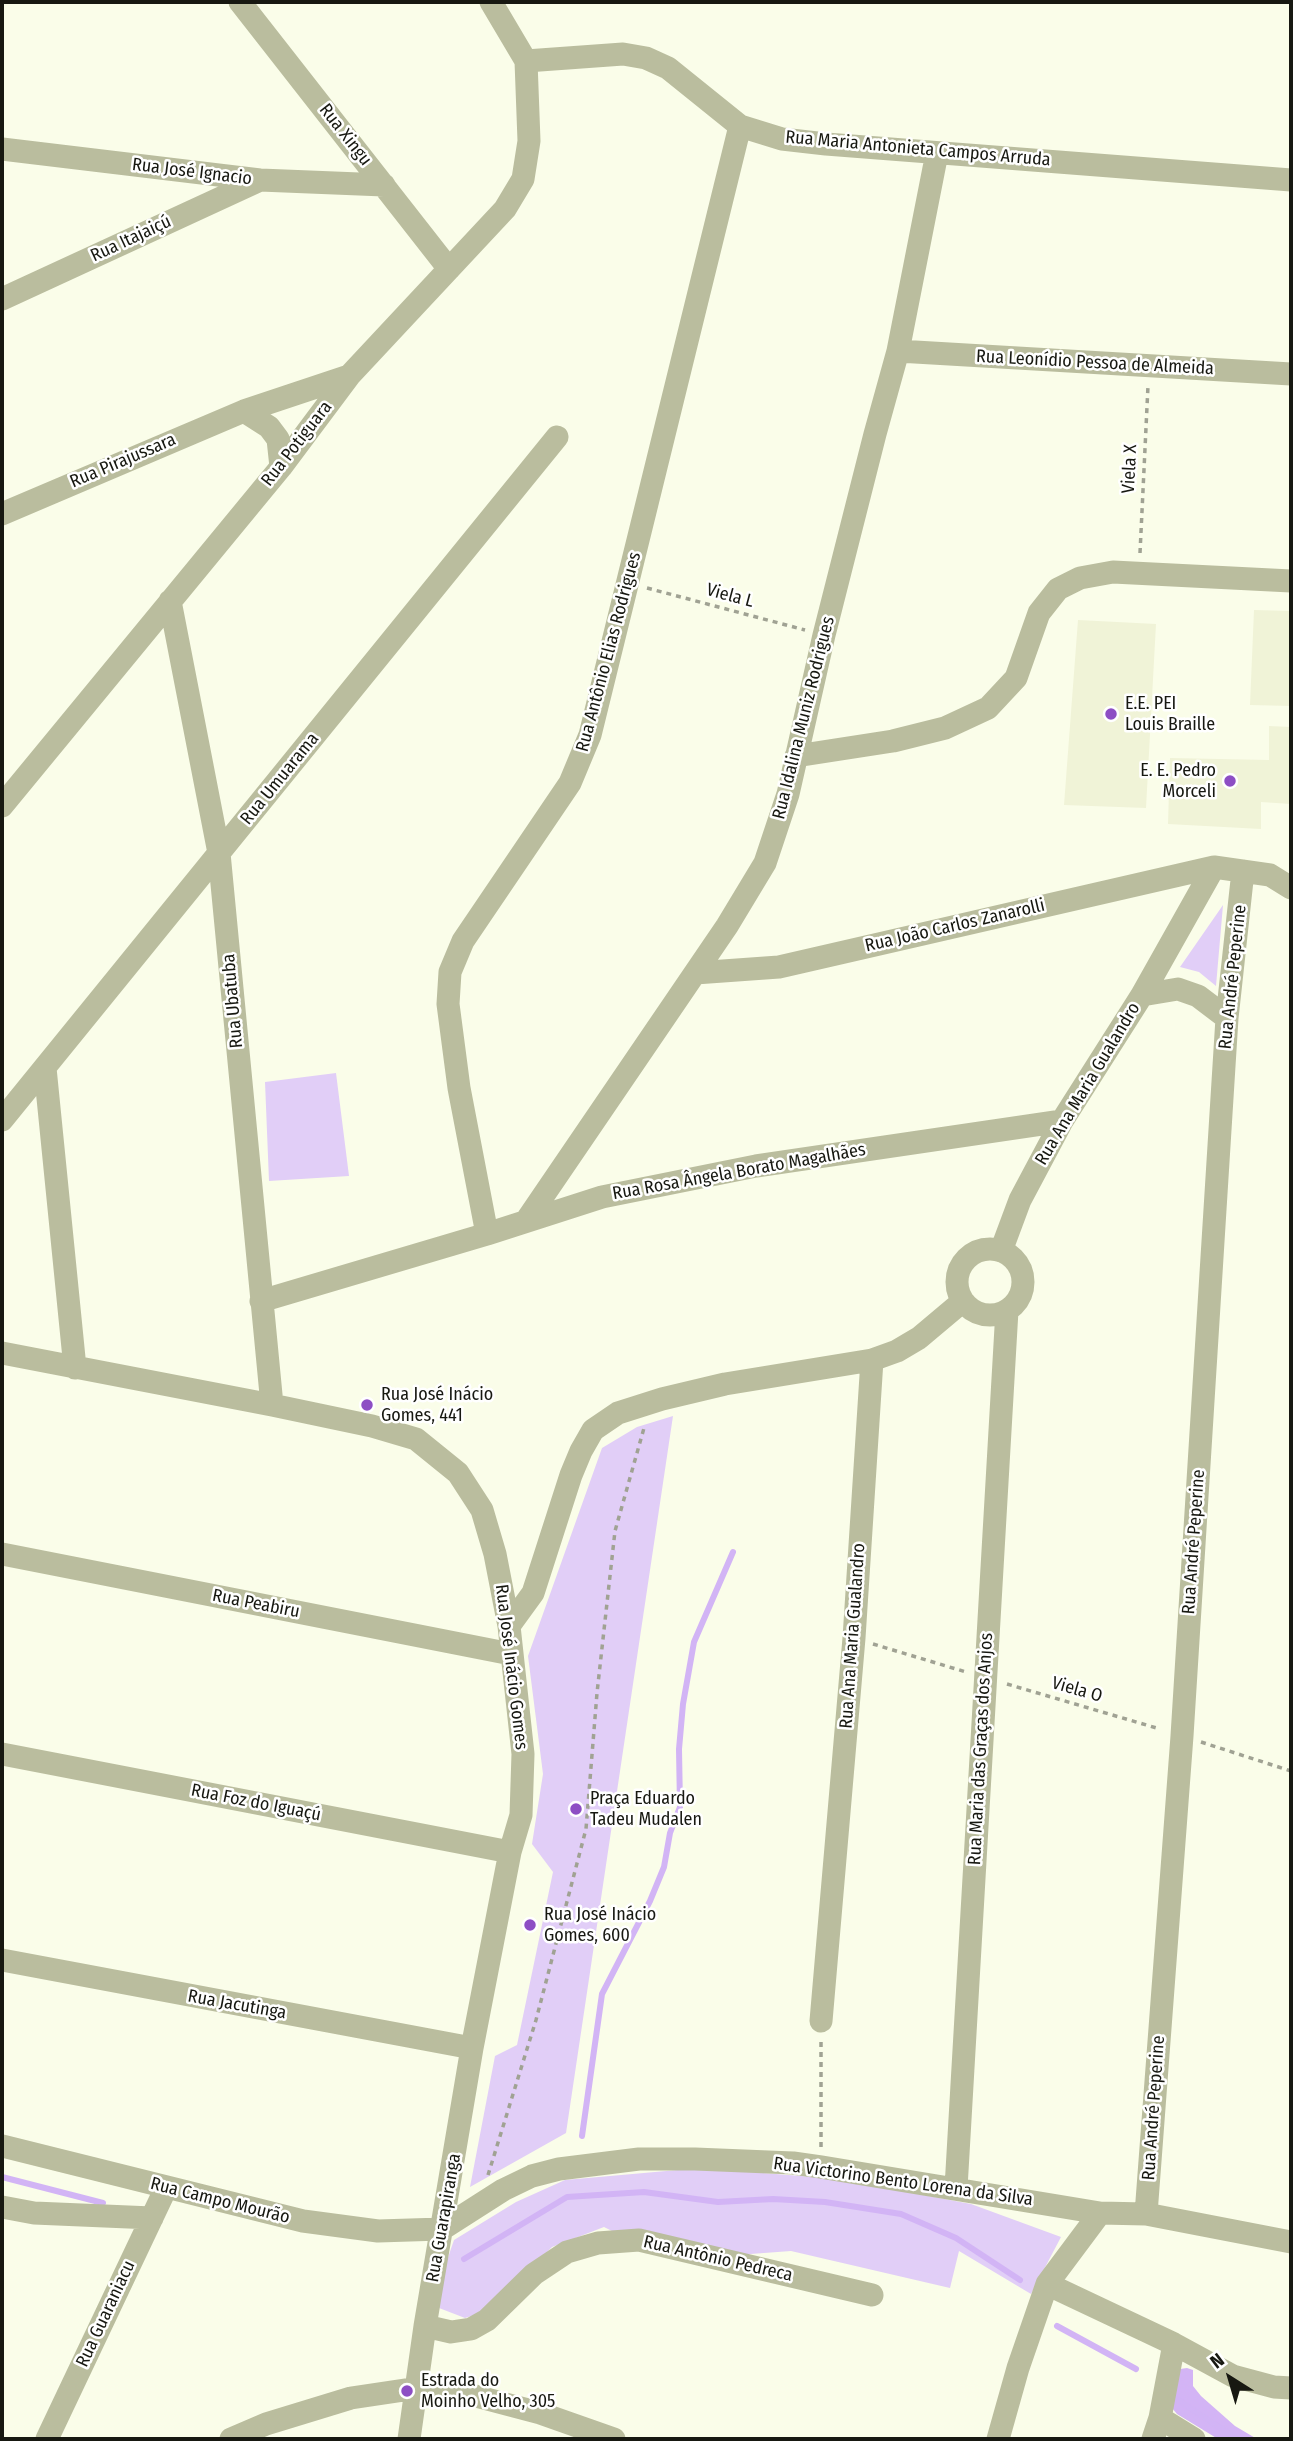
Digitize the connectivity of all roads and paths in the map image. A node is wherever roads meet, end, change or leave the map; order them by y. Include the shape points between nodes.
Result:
1 (240, 2) edge
2 (491, 2) edge
3 (526, 61) junction
4 (740, 126) junction
5 (2, 149) edge
6 (937, 153) junction
7 (260, 180) junction
8 (1291, 180) edge
9 (384, 185) junction
10 (449, 269) junction
11 (2, 299) edge
12 (898, 351) junction
13 (1149, 366) junction
14 (1291, 374) edge
15 (349, 376) junction
16 (244, 411) junction
17 (557, 437) dead end
18 (281, 467) junction
19 (2, 514) edge
20 (1139, 572) junction
21 (1291, 581) edge
22 (628, 583) junction
23 (170, 601) junction
24 (824, 635) junction
25 (796, 756) junction
26 (2, 806) edge
27 (219, 853) junction
28 (1214, 867) junction
29 (1243, 871) junction
30 (1291, 888) edge
31 (695, 973) junction
32 (1142, 995) junction
33 (1227, 1018) junction
34 (45, 1068) junction
35 (2, 1120) edge
36 (1062, 1121) junction
37 (526, 1221) junction
38 (487, 1234) junction
39 (1001, 1251) junction
40 (261, 1301) junction
41 (963, 1301) junction
42 (1007, 1310) junction
43 (2, 1353) edge
44 (872, 1360) junction
45 (75, 1368) junction
46 (651, 1402) junction
47 (272, 1405) junction
48 (2, 1554) edge
49 (509, 1626) junction
50 (854, 1638) junction
51 (511, 1654) junction
52 (985, 1678) junction
53 (1182, 1736) junction
54 (2, 1754) edge
55 (1291, 1771) edge
56 (510, 1852) junction
57 (2, 1959) edge
58 (821, 2021) joint
59 (472, 2048) junction
60 (2, 2146) edge
61 (821, 2167) junction
62 (166, 2188) junction
63 (956, 2188) junction
64 (482, 2203) junction
65 (2, 2207) edge
66 (1100, 2213) junction
67 (1146, 2214) junction
68 (152, 2218) junction
69 (442, 2229) junction
70 (1291, 2242) edge
71 (1047, 2284) junction
72 (872, 2295) dead end
73 (425, 2326) junction
74 (1174, 2344) junction
75 (418, 2388) junction
76 (1291, 2388) edge
77 (1157, 2429) edge
78 (51, 2436) edge
79 (231, 2439) edge
80 (409, 2439) edge
81 (614, 2439) edge
82 (998, 2439) edge
83 (1194, 2439) edge

1 - 9 street, Rua Xingu
2 - 3 street
3 - 4 street, Rua Maria Antonieta Campos Arruda via 623,54 646,58 668,68
3 - 10 street, Rua Potiguara via 529,141 523,179 505,209
4 - 6 street, Rua Maria Antonieta Campos Arruda via 782,139
4 - 22 street, Rua Antônio Elias Rodrigues
5 - 7 street, Rua José Ignacio
6 - 8 street, Rua Maria Antonieta Campos Arruda
6 - 12 street, Rua Idalina Muniz Rodrigues
7 - 9 street, Rua José Ignacio
7 - 11 street, Rua Itajaiçú
9 - 10 street, Rua Xingu
10 - 15 street, Rua Potiguara
12 - 13 street, Rua Leonídio Pessoa de Almeida
12 - 24 street, Rua Idalina Muniz Rodrigues
13 - 14 street, Rua Leonídio Pessoa de Almeida
13 - 20 path, Viela X
15 - 16 street, Rua Pirajussara
15 - 18 street, Rua Potiguara
16 - 18 street via 278,439
16 - 19 street, Rua Pirajussara
17 - 27 street, Rua Umuarama
18 - 23 street, Rua Potiguara
20 - 21 street
20 - 25 street via 1080,578 1058,589 1039,613 1016,678 988,708 945,728
22 - 24 path, Viela L
22 - 38 street, Rua Antônio Elias Rodrigues via 590,735 570,783 463,941 450,972 448,1004 458,1076
23 - 26 street, Rua Potiguara
23 - 27 street, Rua Ubatuba
24 - 25 street, Rua Idalina Muniz Rodrigues
25 - 31 street, Rua Idalina Muniz Rodrigues via 765,863
27 - 34 street, Rua Umuarama
27 - 40 street, Rua Ubatuba
28 - 29 street
28 - 31 street, Rua João Carlos Zanarolli via 779,967
28 - 32 street, Rua Ana Maria Gualandro
29 - 30 street via 1270,875
29 - 33 street, Rua André Peperine
31 - 37 street, Rua Idalina Muniz Rodrigues
32 - 33 street, Rua Ana Maria Gualandro via 1178,989 1198,996
32 - 36 street, Rua Ana Maria Gualandro
33 - 53 street, Rua André Peperine
34 - 35 street, Rua Umuarama
34 - 45 street
36 - 37 street, Rua Rosa Ângela Borato Magalhães via 756,1166 602,1196
36 - 39 street, Rua Ana Maria Gualandro via 1020,1200
37 - 38 street, Rua Rosa Ângela Borato Magalhães
38 - 40 street, Rua Rosa Ângela Borato Magalhães
39 - 41 street via 981,1250 964,1262 957,1282
39 - 42 street via 1018,1264 1023,1284 1021,1294
40 - 47 street, Rua Ubatuba
41 - 42 street via 978,1313
41 - 44 street via 919,1338
42 - 52 street, Rua Maria das Graças dos Anjos
43 - 45 street, Rua José Inácio Gomes
44 - 46 street via 725,1384
44 - 50 street, Rua Ana Maria Gualandro
45 - 47 street, Rua José Inácio Gomes
46 - 49 street via 618,1413 593,1430 571,1475 533,1592
46 - 64 path via 615,1531 586,1829
47 - 49 street, Rua José Inácio Gomes via 416,1438 458,1473 482,1510
48 - 51 street, Rua Peabiru
49 - 51 street, Rua José Inácio Gomes
50 - 52 path, Viela O
50 - 58 street, Rua Ana Maria Gualandro
51 - 56 street, Rua José Inácio Gomes via 523,1754 521,1815
52 - 53 path, Viela O
52 - 63 street, Rua Maria das Graças dos Anjos
53 - 55 path, Viela O
53 - 67 street, Rua André Peperine
54 - 56 street, Rua Foz do Iguaçú
56 - 59 street, Rua José Inácio Gomes
57 - 59 street, Rua Jacutinga
58 - 61 path
59 - 69 street, Rua Guarapiranga
60 - 62 street, Rua Campo Mourão
61 - 63 street, Rua Victorino Bento Lorena da Silva
61 - 64 street, Rua Victorino Bento Lorena da Silva via 639,2159 532,2176
62 - 68 street, Rua Guaraniacu
62 - 69 street, Rua Campo Mourão via 303,2221 378,2231
63 - 66 street, Rua Victorino Bento Lorena da Silva
64 - 69 street, Rua Victorino Bento Lorena da Silva
65 - 68 street via 34,2213
66 - 67 street, Rua Victorino Bento Lorena da Silva
66 - 71 street
67 - 70 street, Rua Victorino Bento Lorena da Silva
68 - 78 street, Rua Guaraniacu
69 - 73 street, Rua Guarapiranga
71 - 74 street
71 - 82 street
72 - 73 street, Rua Antônio Pedreca via 639,2240 598,2243 567,2252 471,2329 451,2332
73 - 75 street, Rua Guarapiranga
74 - 76 street via 1233,2376
74 - 77 street
75 - 79 street via 351,2399
75 - 80 street, Rua Guarapiranga
75 - 81 street via 449,2389
77 - 83 street

